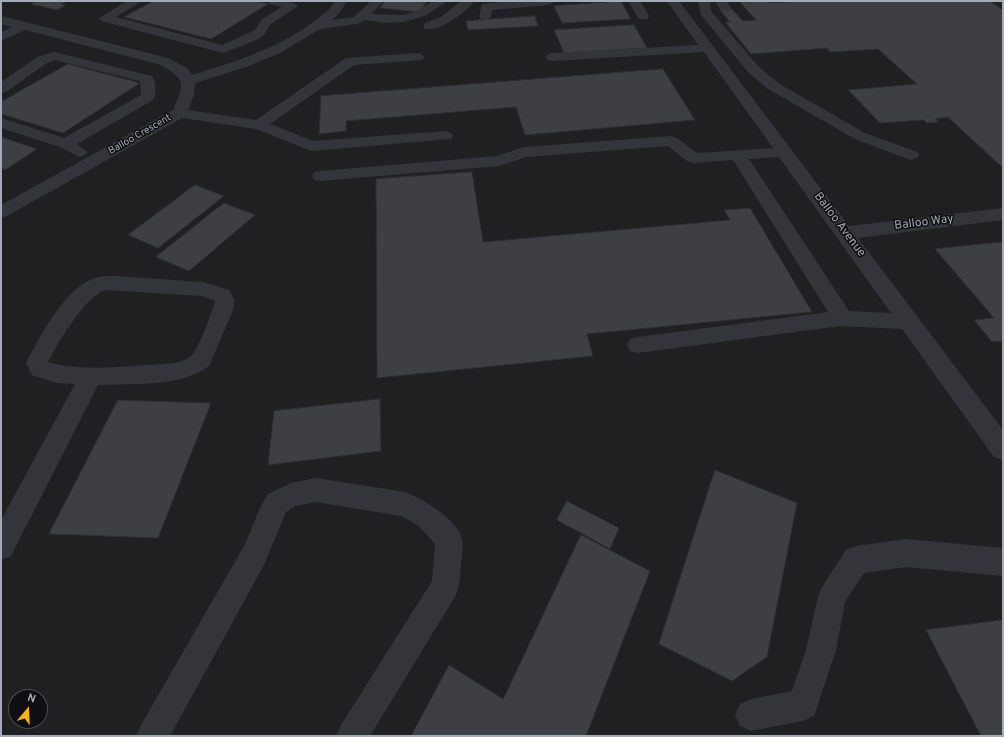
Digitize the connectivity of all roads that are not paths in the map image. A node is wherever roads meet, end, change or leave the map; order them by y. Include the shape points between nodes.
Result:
1 (136, 1) edge
2 (274, 1) edge
3 (378, 1) edge
4 (441, 1) edge
5 (468, 1) edge
6 (549, 1) edge
7 (634, 1) edge
8 (673, 1) edge
9 (704, 1) edge
10 (340, 5) edge
11 (363, 16) junction
12 (643, 16) dead end
13 (485, 17) dead end
14 (1, 20) edge
15 (25, 25) junction
16 (317, 26) junction
17 (429, 26) dead end
18 (260, 32) junction
19 (1, 37) edge
20 (294, 42) junction
21 (708, 48) junction
22 (416, 57) dead end
23 (553, 57) dead end
24 (188, 81) junction
25 (1, 89) edge
26 (179, 113) junction
27 (1, 123) edge
28 (259, 125) junction
29 (446, 136) dead end
30 (66, 144) junction
31 (785, 152) junction
32 (738, 155) junction
33 (911, 155) dead end
34 (93, 162) junction
35 (320, 176) dead end
36 (1, 212) edge
37 (1003, 214) edge
38 (845, 233) junction
39 (842, 318) junction
40 (910, 321) junction
41 (638, 345) dead end
42 (91, 376) junction
43 (1003, 449) edge
44 (1, 547) edge
45 (1003, 562) edge
46 (751, 715) dead end
47 (152, 736) edge
48 (352, 736) edge

1 - 18 street via 104,18 223,49
2 - 18 street via 292,6 266,22
3 - 11 street
4 - 11 street via 426,13 409,19 389,20
5 - 17 street via 445,20
6 - 13 street via 486,7
7 - 12 street
8 - 21 street, Balloo Avenue
9 - 33 street via 705,12 753,69 773,86 860,136
10 - 16 street
11 - 16 street via 358,20
14 - 15 street
15 - 19 street
15 - 24 street via 163,62 182,71
16 - 20 street
18 - 20 street
20 - 24 street via 265,56
21 - 23 street
21 - 31 street, Balloo Avenue
22 - 28 street via 351,61
24 - 26 street, Balloo Crescent via 187,95
25 - 30 street via 42,60 54,56 147,79 148,97
26 - 28 street
26 - 34 street, Balloo Crescent
27 - 30 street
28 - 29 street via 311,146
30 - 34 street
31 - 32 street
31 - 38 street, Balloo Avenue
32 - 35 street via 693,158 671,141 524,152 499,161
32 - 39 street
34 - 36 street, Balloo Crescent
37 - 38 street, Balloo Way
38 - 40 street, Balloo Avenue
39 - 40 street
39 - 41 street
40 - 43 street, Balloo Avenue
42 - 42 street via 48,373 40,369 37,363 43,350 87,291 99,284 115,283 203,289 222,295 225,301 223,310 201,360 193,366 176,372
42 - 44 street
45 - 46 street via 906,553 856,560 832,597 821,650 803,705
47 - 48 street via 254,555 277,503 291,495 316,490 405,504 428,517 449,540 446,586

